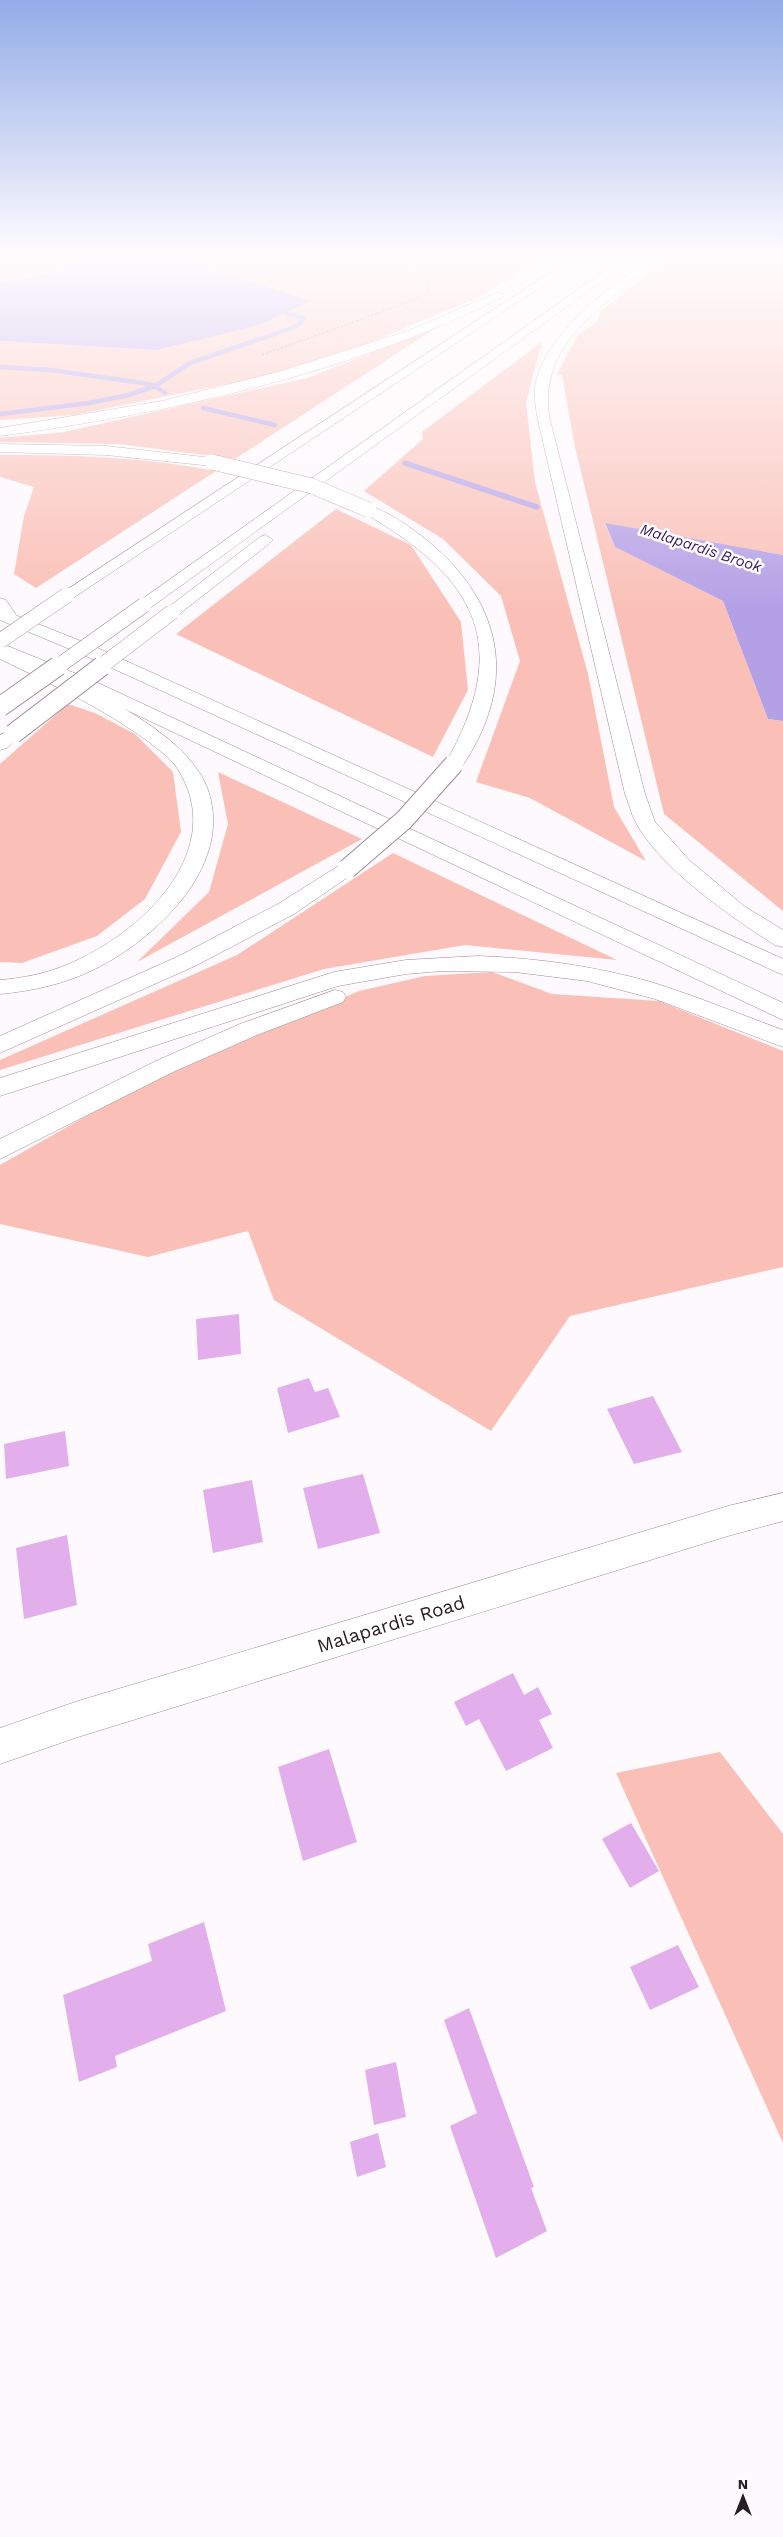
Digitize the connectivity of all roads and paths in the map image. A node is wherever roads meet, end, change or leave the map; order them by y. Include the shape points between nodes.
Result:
1 (283, 374) edge
2 (404, 374) edge
3 (466, 374) edge
4 (544, 374) edge
5 (0, 432) edge
6 (0, 448) edge
7 (302, 491) junction
8 (308, 507) dead end
9 (278, 530) dead end
10 (0, 603) edge
11 (5, 616) edge
12 (0, 641) edge
13 (0, 650) edge
14 (0, 707) edge
15 (7, 739) edge
16 (783, 940) edge
17 (500, 964) junction
18 (783, 968) edge
19 (0, 987) edge
20 (783, 1012) edge
21 (783, 1039) edge
22 (0, 1045) edge
23 (0, 1087) edge
24 (0, 1150) edge
25 (783, 1507) edge
26 (0, 1746) edge

1 - 5 main road via 240,388 127,413
2 - 12 main road, bridge
3 - 7 main road
4 - 16 main road via 541,389 543,416 632,784 645,822 706,887 736,911
6 - 22 main road, bridge via 124,451 212,462 299,482 369,510 412,536 464,587 484,625 488,650 488,681 482,710 469,741 434,789 379,846 286,909 187,961
7 - 8 main road
7 - 14 main road, bridge
9 - 15 main road, bridge
10 - 11 main road
11 - 18 main road via 93,653
13 - 19 main road via 105,705 166,747 182,761 193,778 201,794 204,822 192,868 179,890 160,914 131,938 97,960 63,974
13 - 20 main road via 88,685
17 - 21 main road via 567,970 624,982
17 - 23 main road via 381,968 334,979
17 - 24 main road via 415,974 376,983 318,1003 132,1081
25 - 26 main road, Malapardis Road via 88,1716

